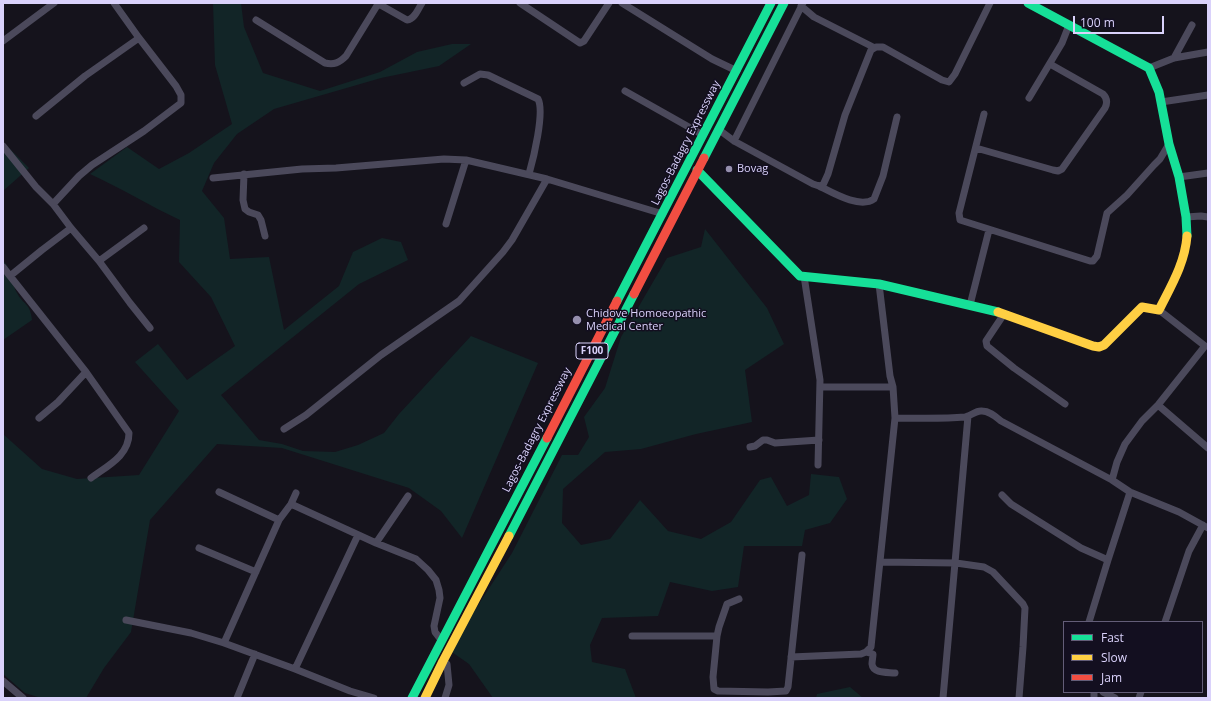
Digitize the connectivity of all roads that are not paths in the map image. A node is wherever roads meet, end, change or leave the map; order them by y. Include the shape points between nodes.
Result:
1 (54, 3) edge
2 (114, 3) edge
3 (377, 3) edge
4 (422, 3) edge
5 (520, 3) edge
6 (609, 3) edge
7 (622, 3) edge
8 (771, 3) edge
9 (784, 3) edge
10 (990, 3) edge
11 (1028, 3) edge
12 (802, 5) edge
13 (256, 20) dead end
14 (1069, 24) junction
15 (1192, 25) dead end
16 (139, 38) junction
17 (3, 41) edge
18 (874, 47) junction
19 (1208, 52) edge
20 (1174, 58) junction
21 (1050, 64) junction
22 (1149, 68) junction
23 (737, 71) junction
24 (464, 84) dead end
25 (625, 91) dead end
26 (1208, 95) edge
27 (1029, 98) dead end
28 (1161, 102) junction
29 (984, 114) dead end
30 (36, 116) dead end
31 (897, 117) dead end
32 (718, 129) junction
33 (703, 136) junction
34 (734, 141) junction
35 (1169, 144) junction
36 (3, 146) edge
37 (976, 148) junction
38 (466, 160) junction
39 (697, 170) junction
40 (1208, 173) edge
41 (244, 174) junction
42 (529, 174) junction
43 (1179, 177) junction
44 (213, 178) dead end
45 (547, 179) junction
46 (820, 186) junction
47 (53, 204) junction
48 (663, 214) junction
49 (1186, 216) junction
50 (1208, 217) edge
51 (446, 224) dead end
52 (71, 228) junction
53 (144, 228) dead end
54 (990, 230) junction
55 (264, 236) dead end
56 (99, 261) junction
57 (3, 268) edge
58 (10, 276) junction
59 (804, 276) junction
60 (879, 284) junction
61 (970, 305) junction
62 (1159, 310) junction
63 (1004, 314) junction
64 (150, 328) dead end
65 (1206, 347) edge
66 (86, 372) junction
67 (820, 387) junction
68 (893, 387) junction
69 (1065, 404) dead end
70 (1158, 405) junction
71 (968, 416) junction
72 (39, 418) dead end
73 (895, 418) junction
74 (284, 429) dead end
75 (819, 440) junction
76 (750, 447) dead end
77 (1208, 448) edge
78 (818, 465) dead end
79 (91, 478) dead end
80 (1112, 480) junction
81 (219, 492) dead end
82 (1130, 492) junction
83 (296, 493) dead end
84 (1002, 495) dead end
85 (408, 496) dead end
86 (291, 504) junction
87 (279, 520) junction
88 (1205, 527) edge
89 (358, 535) junction
90 (376, 543) junction
91 (199, 548) dead end
92 (802, 555) dead end
93 (1108, 560) junction
94 (880, 562) junction
95 (956, 563) junction
96 (256, 572) junction
97 (739, 599) dead end
98 (126, 620) dead end
99 (1089, 621) edge
100 (1165, 621) edge
101 (632, 636) dead end
102 (717, 636) junction
103 (442, 641) junction
104 (224, 643) junction
105 (866, 652) junction
106 (255, 654) junction
107 (791, 657) junction
108 (443, 661) junction
109 (295, 669) junction
110 (895, 673) dead end
111 (3, 680) edge
112 (714, 689) junction
113 (1105, 693) edge
114 (23, 698) edge
115 (237, 698) edge
116 (374, 698) edge
117 (412, 698) edge
118 (425, 698) edge
119 (444, 698) edge
120 (712, 698) edge
121 (943, 698) edge
122 (1019, 698) edge
123 (1115, 698) edge

1 - 17 street
2 - 16 street
3 - 4 street via 407,20 413,17
3 - 13 street via 346,56 340,62 331,64 325,63
5 - 6 street via 581,43
7 - 23 street via 712,59
8 - 23 main road, Lagos-Badagry Expressway / F100
9 - 32 main road, Lagos-Badagry Expressway / F100
10 - 18 street via 949,82 883,47
11 - 14 main road
12 - 18 street via 814,17
12 - 34 street
14 - 21 street
14 - 22 main road
15 - 20 street
16 - 30 street via 84,76
16 - 47 street via 180,91 181,103 92,165
18 - 46 street via 845,115 825,184
19 - 20 street
20 - 22 street
21 - 27 street
21 - 37 street via 1103,94 1107,100 1105,108 1062,169 1053,170
22 - 28 main road
23 - 33 main road, Lagos-Badagry Expressway / F100
24 - 42 street via 480,74 488,75 538,100 540,121
25 - 33 street
26 - 28 street
28 - 35 main road
29 - 37 street
31 - 46 street via 883,176 874,199 859,202
32 - 34 street
32 - 39 main road, Lagos-Badagry Expressway / F100
33 - 48 main road, Lagos-Badagry Expressway / F100
34 - 46 street
35 - 43 main road
35 - 54 street via 1160,159 1107,213 1097,256 1093,261
36 - 47 street
37 - 54 street via 959,216 962,221
38 - 41 street via 444,159
38 - 42 street
38 - 51 street
39 - 59 main road via 798,274
39 - 108 main road, Lagos-Badagry Expressway / F100
40 - 43 street
41 - 44 street
41 - 55 street via 245,209 258,215
42 - 45 street
43 - 49 main road
45 - 48 street
45 - 74 street via 512,240 459,301
47 - 52 street
48 - 103 main road, Lagos-Badagry Expressway / F100
49 - 50 street
49 - 62 main road via 1187,236 1183,258
52 - 56 street
52 - 58 street
53 - 56 street
54 - 61 street
56 - 64 street
57 - 58 street
58 - 66 street
59 - 60 main road
59 - 67 street
60 - 61 main road
60 - 68 street
61 - 63 main road
62 - 63 main road via 1139,309 1099,347
62 - 65 street
63 - 69 street via 986,341 987,346
65 - 70 street
66 - 72 street
66 - 79 street via 129,433 128,444 121,456
67 - 68 street
67 - 75 street
68 - 73 street
70 - 77 street
70 - 80 street via 1125,444
71 - 73 street via 938,419
71 - 80 street via 982,410 990,413
71 - 95 street
73 - 94 street
75 - 76 street via 775,443 762,440
75 - 78 street
80 - 82 street
81 - 87 street
82 - 88 street via 1179,512
82 - 93 street
83 - 86 street
84 - 93 street via 1011,504 1081,548
85 - 90 street
86 - 87 street
86 - 89 street
87 - 96 street
88 - 100 street via 1189,551
89 - 90 street
89 - 109 street
90 - 103 street via 416,559 436,580 440,598 434,626
91 - 96 street
92 - 107 street
93 - 99 street
94 - 95 street
94 - 105 street via 871,646
95 - 121 street
95 - 122 street via 990,570 1024,606
96 - 104 street
97 - 102 street via 727,604
98 - 104 street via 192,633
101 - 102 street
102 - 112 street
103 - 117 main road, Lagos-Badagry Expressway / F100
104 - 106 street
105 - 107 street via 841,656
105 - 110 street via 872,654 872,665 876,670
106 - 109 street
106 - 115 street
107 - 112 street via 788,688 783,692
108 - 118 main road, Lagos-Badagry Expressway / F100
108 - 119 street via 447,664 449,685
109 - 116 street
111 - 114 street
112 - 120 street
113 - 123 street

